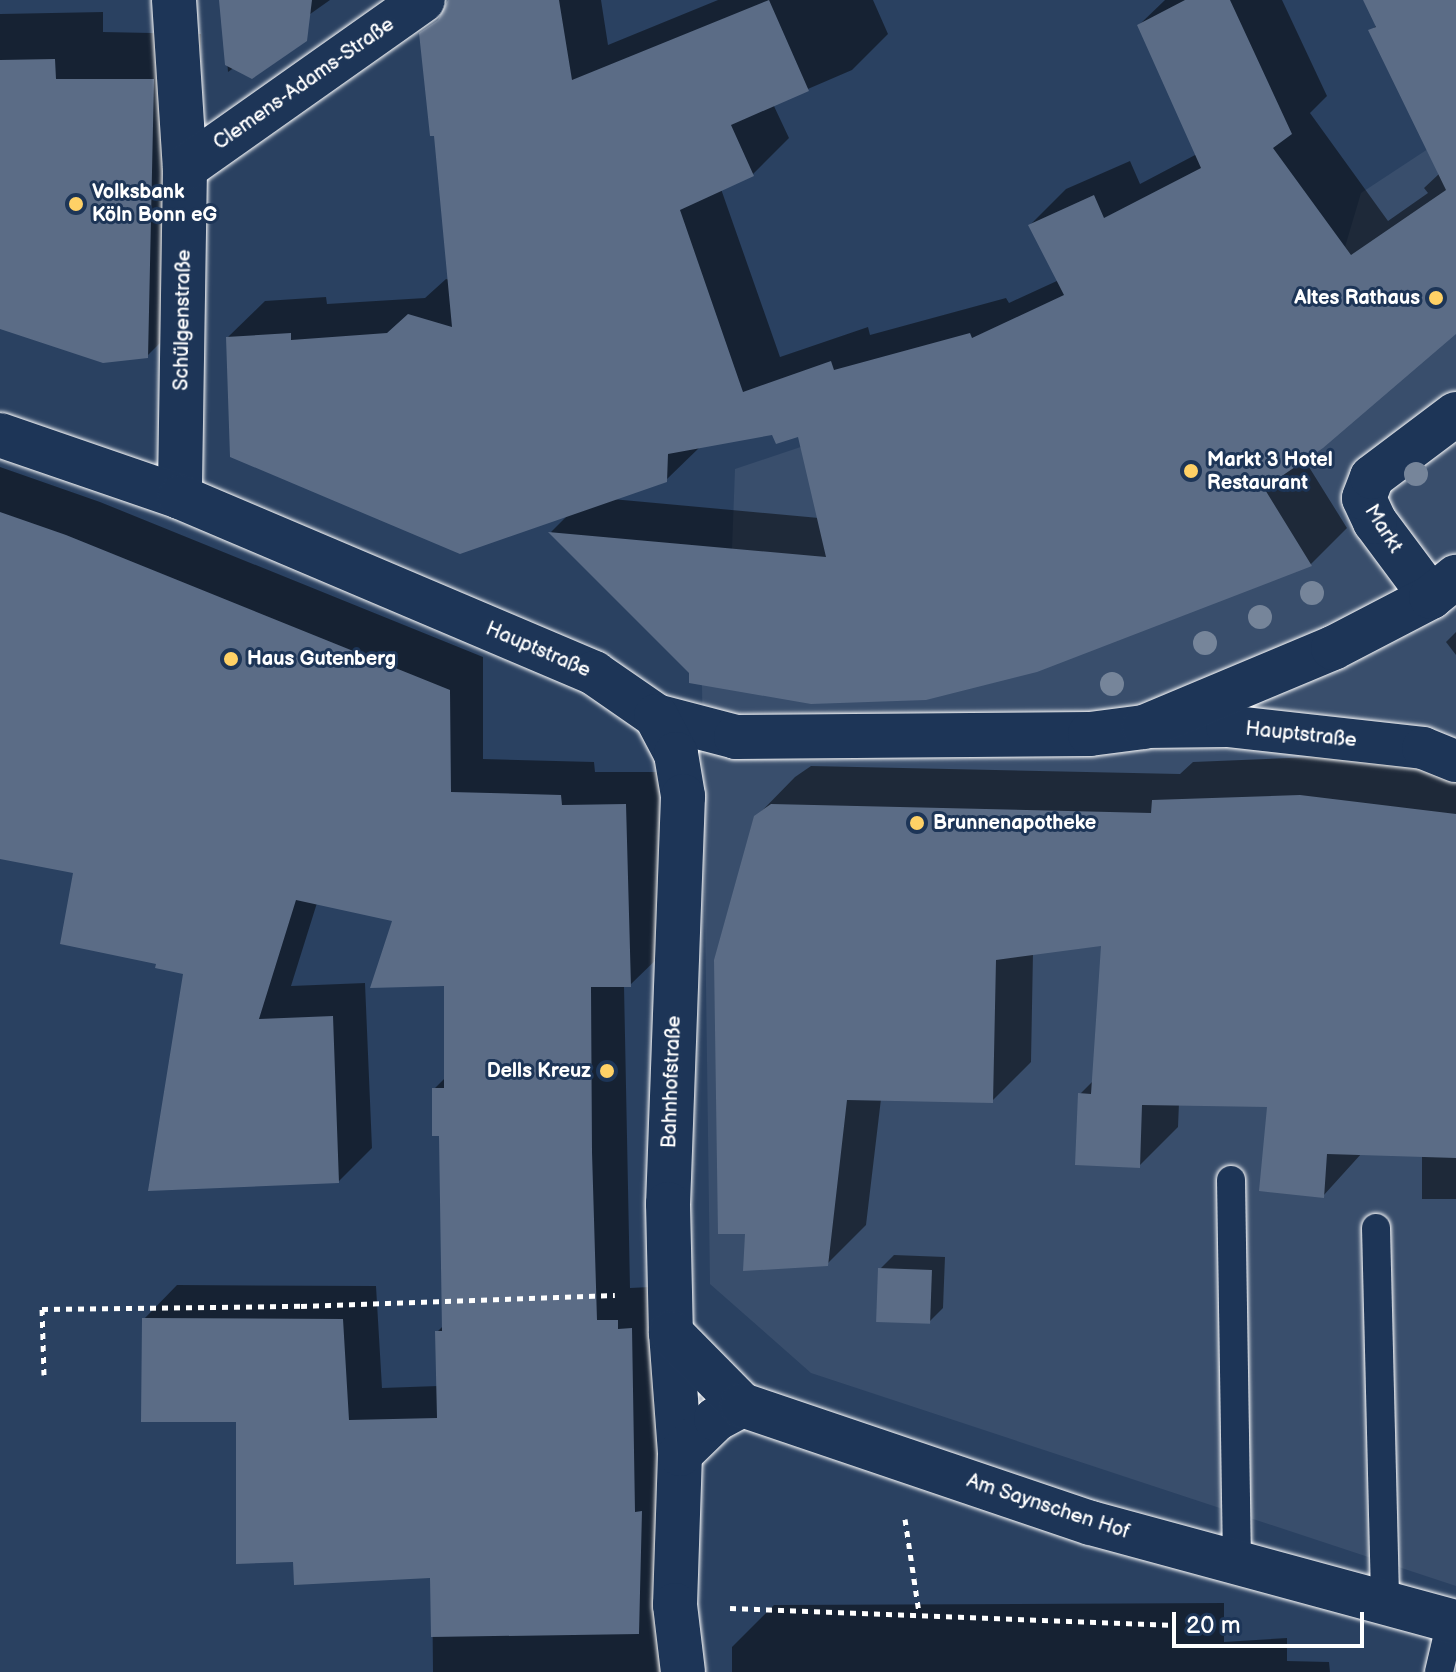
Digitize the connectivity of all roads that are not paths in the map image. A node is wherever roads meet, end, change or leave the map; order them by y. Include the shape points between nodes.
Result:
1 (174, 0) edge
2 (423, 0) edge
3 (185, 168) junction
4 (1456, 414) edge
5 (0, 435) edge
6 (180, 497) junction
7 (1443, 587) edge
8 (656, 716) junction
9 (1144, 727) junction
10 (1456, 761) edge
11 (1231, 1180) dead end
12 (1376, 1228) dead end
13 (670, 1313) junction
14 (742, 1405) junction
15 (680, 1454) junction
16 (1237, 1563) junction
17 (1385, 1603) junction
18 (1454, 1621) edge
19 (683, 1672) edge
20 (1439, 1672) edge

1 - 3 street, Schülgenstraße
2 - 3 street, Clemens-Adams-Straße
3 - 6 street, Schülgenstraße
4 - 7 street, Markt via 1372,477 1364,498 1375,522
5 - 6 street, Hauptstraße
6 - 8 street, Hauptstraße via 594,673
7 - 9 street, Hauptstraße via 1333,648
8 - 9 street, Hauptstraße via 736,737 1090,734
8 - 13 street, Bahnhofstraße via 676,754 683,796 668,1204
9 - 10 street, Hauptstraße via 1227,726 1423,748
11 - 16 lane
12 - 17 lane
13 - 14 street, Am Saynschen Hof
13 - 15 street, Bahnhofstraße
14 - 15 street via 716,1419
14 - 16 street, Am Saynschen Hof via 1091,1523
15 - 19 street, Bahnhofstraße via 675,1605
16 - 17 street, Am Saynschen Hof
17 - 18 street, Am Saynschen Hof
18 - 20 lane

